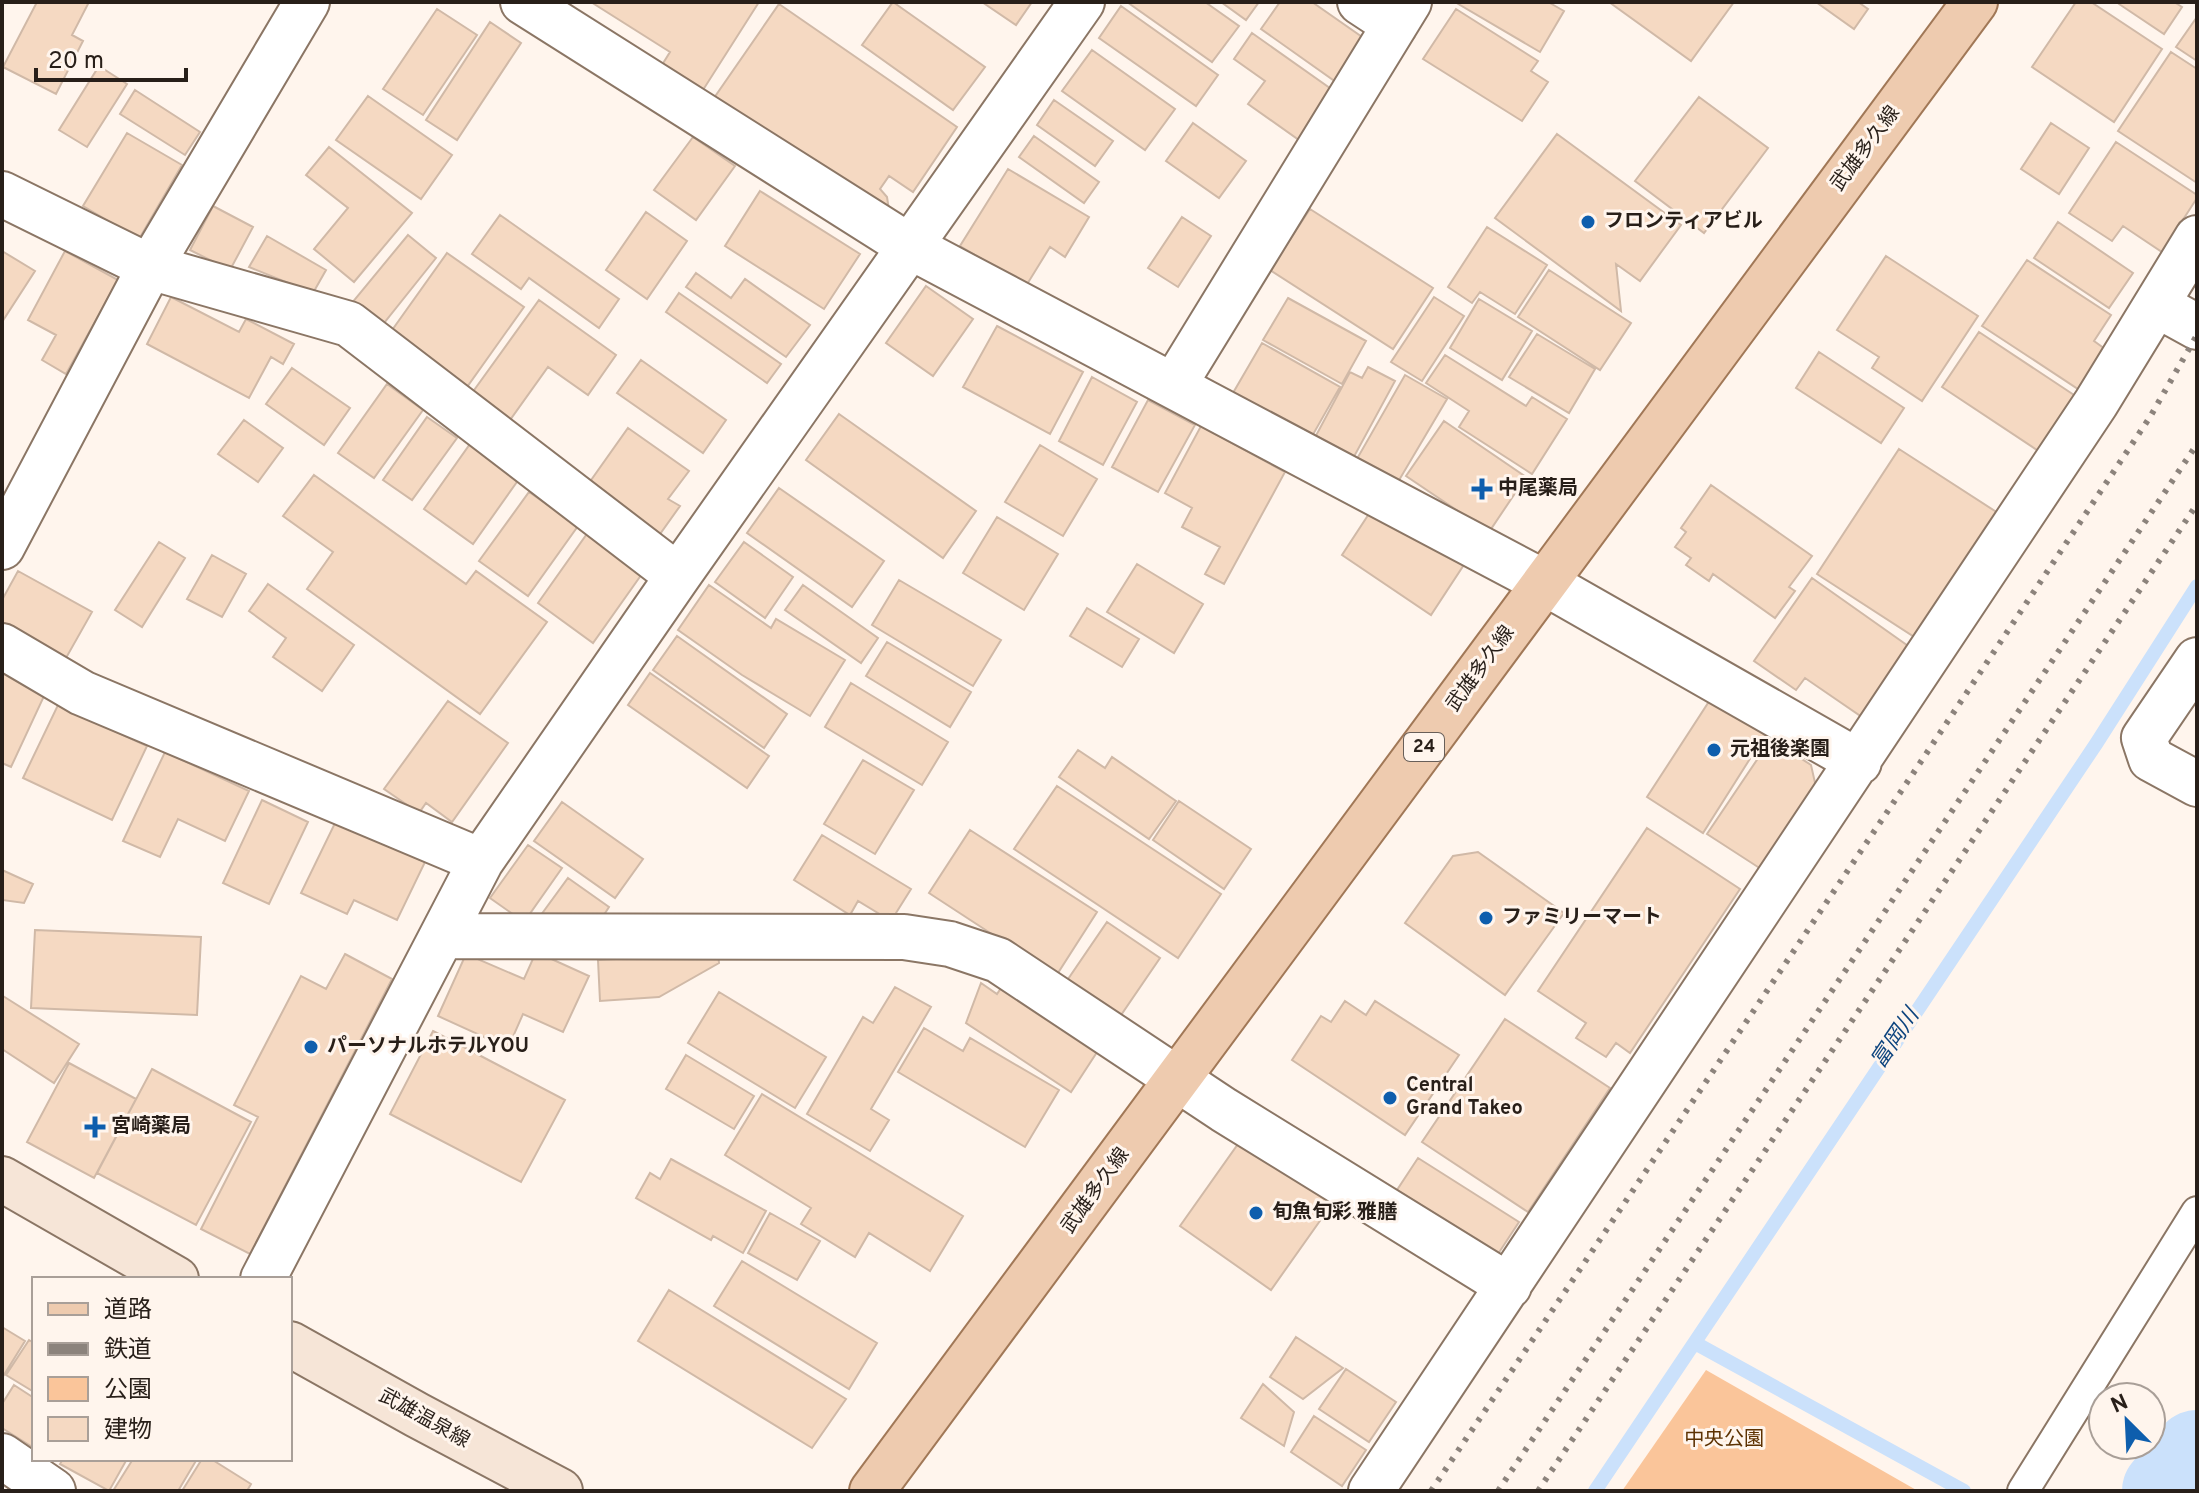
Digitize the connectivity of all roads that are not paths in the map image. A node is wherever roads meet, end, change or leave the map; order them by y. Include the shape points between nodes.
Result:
1 (307, 2) edge
2 (523, 2) edge
3 (1082, 2) edge
4 (1975, 2) edge
5 (1388, 10) edge
6 (2, 194) edge
7 (2197, 238) edge
8 (909, 246) junction
9 (150, 267) junction
10 (2157, 305) junction
11 (2197, 327) edge
12 (1174, 385) junction
13 (2, 547) edge
14 (678, 576) junction
15 (1545, 583) junction
16 (2, 646) edge
17 (2197, 660) edge
18 (1859, 762) junction
19 (2197, 784) edge
20 (481, 861) junction
21 (443, 936) junction
22 (1178, 1079) junction
23 (2, 1179) edge
24 (2197, 1212) edge
25 (173, 1277) edge
26 (264, 1277) edge
27 (1509, 1286) junction
28 (292, 1345) edge
29 (2, 1456) edge
30 (53, 1491) edge
31 (560, 1491) edge
32 (872, 1491) edge
33 (1371, 1491) edge
34 (2023, 1491) edge

1 - 9 street
2 - 8 street
3 - 8 street
4 - 15 main road, 武雄多久線 / 24
5 - 12 street
6 - 9 street
7 - 10 street
8 - 12 street
8 - 14 street
9 - 13 street
9 - 14 street via 349,324
10 - 11 street
10 - 18 street
12 - 15 street
14 - 20 street
15 - 18 street
15 - 22 main road, 武雄多久線 / 24
16 - 20 street via 82,693
17 - 19 street via 2144,738 2151,759
18 - 27 street
20 - 21 street
21 - 22 street via 904,937 950,944 998,960
21 - 26 street
22 - 27 street
22 - 32 main road, 武雄多久線 / 24
23 - 25 main road
24 - 34 lane
27 - 33 street
28 - 31 main road, 武雄温泉線
29 - 30 street

